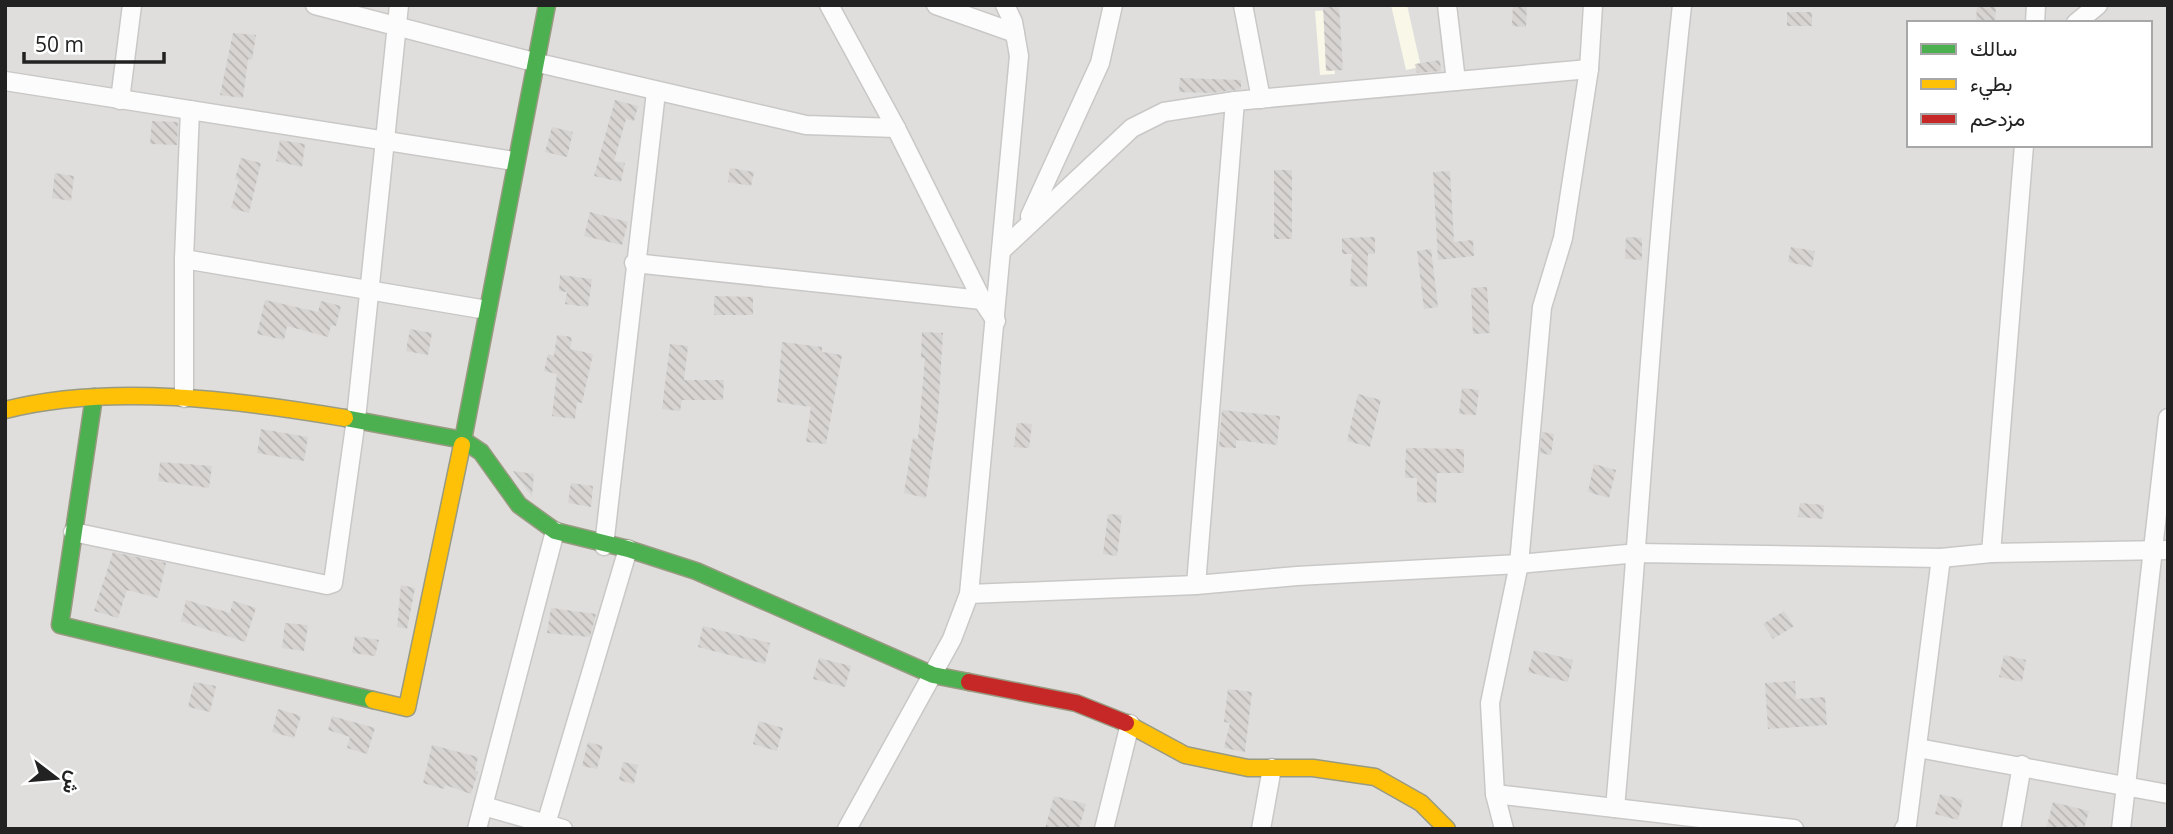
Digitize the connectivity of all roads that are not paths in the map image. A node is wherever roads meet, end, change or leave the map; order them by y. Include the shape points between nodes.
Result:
1 (132, 5) edge
2 (315, 5) edge
3 (399, 5) edge
4 (548, 5) edge
5 (829, 5) edge
6 (936, 5) edge
7 (1005, 5) edge
8 (1113, 5) edge
9 (1243, 5) edge
10 (1447, 5) edge
11 (1593, 5) edge
12 (1682, 5) edge
13 (2098, 5) edge
14 (2079, 21) edge
15 (396, 26) junction
16 (1015, 33) junction
17 (534, 62) junction
18 (1589, 69) junction
19 (5, 81) edge
20 (1456, 82) junction
21 (656, 92) junction
22 (1261, 99) junction
23 (120, 100) junction
24 (1235, 101) junction
25 (190, 110) junction
26 (896, 128) junction
27 (386, 141) junction
28 (2024, 147) edge
29 (514, 162) junction
30 (1026, 225) junction
31 (1003, 249) junction
32 (184, 259) junction
33 (634, 263) junction
34 (371, 289) junction
35 (982, 300) junction
36 (487, 310) junction
37 (996, 321) junction
38 (94, 397) junction
39 (184, 398) junction
40 (5, 410) edge
41 (2168, 418) edge
42 (356, 419) junction
43 (463, 440) junction
44 (555, 531) junction
45 (73, 532) junction
46 (604, 546) junction
47 (628, 549) junction
48 (2161, 550) edge
49 (1638, 553) junction
50 (1991, 553) junction
51 (1941, 558) junction
52 (1518, 564) junction
53 (1196, 585) junction
54 (968, 594) junction
55 (933, 675) junction
56 (1130, 724) junction
57 (1918, 748) junction
58 (2022, 765) junction
59 (1272, 768) junction
60 (2127, 786) junction
61 (1494, 794) junction
62 (2168, 794) edge
63 (485, 806) junction
64 (1615, 808) junction
65 (555, 827) edge
66 (477, 829) edge
67 (847, 829) edge
68 (1104, 829) edge
69 (1261, 829) edge
70 (1447, 829) edge
71 (1504, 829) edge
72 (1794, 829) edge
73 (1904, 829) edge
74 (2011, 829) edge
75 (2121, 829) edge

1 - 23 street
2 - 15 street
3 - 15 street
4 - 17 street
5 - 26 street
6 - 16 street
7 - 16 street
8 - 30 street via 1100,63
9 - 22 street
10 - 20 street
11 - 18 street
12 - 49 street via 1663,186
13 - 14 street
15 - 17 street
15 - 27 street
16 - 31 street via 1019,56
17 - 21 street
17 - 29 street
18 - 20 street
18 - 52 street via 1563,238 1542,307
19 - 23 street
20 - 22 street
21 - 26 street via 806,125
21 - 33 street
22 - 24 street
23 - 25 street
24 - 30 street via 1164,112 1132,128
24 - 53 street
25 - 27 street
25 - 32 street
26 - 35 street
27 - 29 street
27 - 34 street
28 - 50 street
29 - 36 street
30 - 31 street
31 - 37 street
32 - 34 street
32 - 39 street
33 - 35 street
33 - 46 street
34 - 36 street
34 - 42 street
35 - 37 street
36 - 43 street
37 - 54 street
38 - 39 street
38 - 40 street via 39,401
38 - 45 street
39 - 42 street
41 - 48 street
42 - 43 street
42 - 45 street via 333,583
43 - 44 street via 481,452 520,506
43 - 45 street via 407,708 60,625
44 - 46 street
44 - 63 street
46 - 47 street
47 - 55 street via 768,600
47 - 65 street
48 - 50 street
48 - 60 street
49 - 51 street
49 - 52 street
49 - 64 street
50 - 51 street
51 - 57 street
52 - 53 street
52 - 61 street via 1490,703
53 - 54 street
54 - 55 street
55 - 56 street via 1076,703
55 - 67 street
56 - 59 street via 1185,755 1248,768
56 - 68 street
57 - 58 street
57 - 73 street
58 - 60 street
58 - 74 street
59 - 69 street
59 - 70 street via 1313,768 1375,777 1421,803
60 - 62 street
60 - 75 street
61 - 64 street
61 - 71 street
63 - 65 street
63 - 66 street
64 - 72 street

